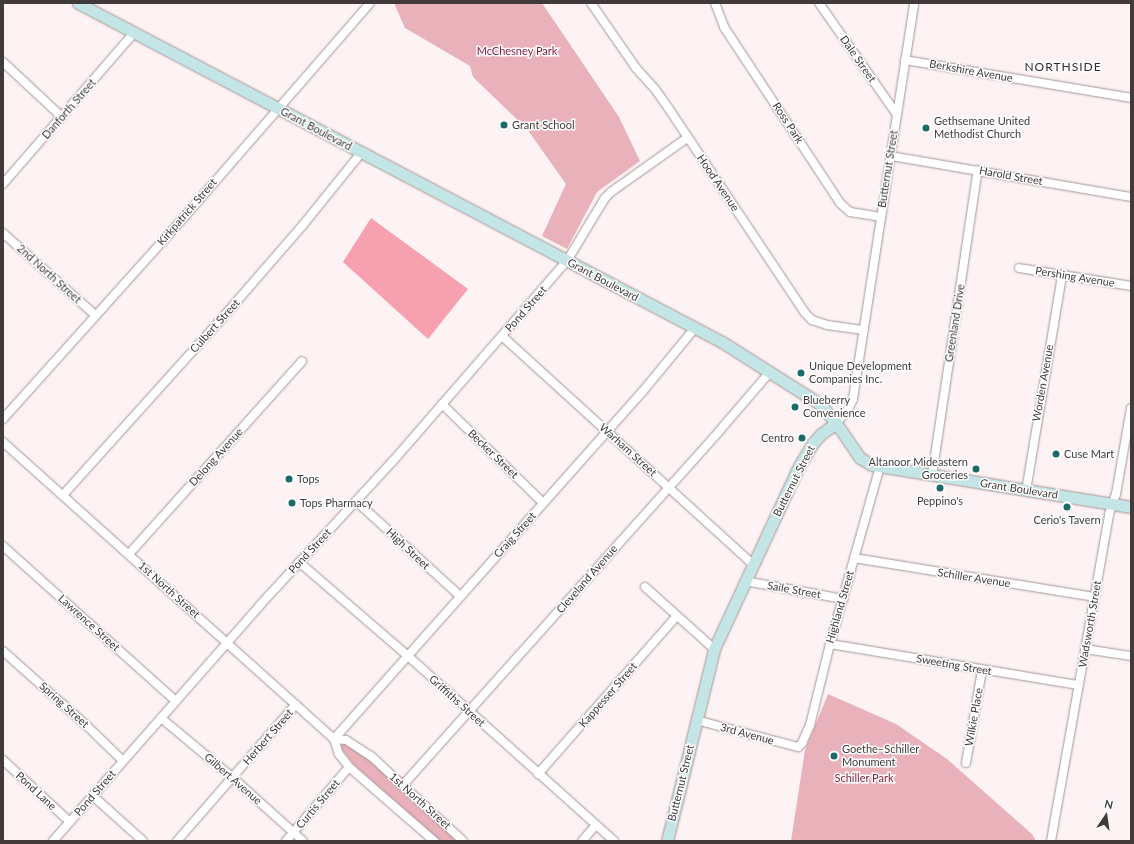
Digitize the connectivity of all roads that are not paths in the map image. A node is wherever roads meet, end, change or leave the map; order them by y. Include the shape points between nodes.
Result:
1 (78, 3) edge
2 (370, 3) edge
3 (591, 3) edge
4 (714, 3) edge
5 (819, 3) edge
6 (914, 3) edge
7 (134, 33) junction
8 (905, 60) junction
9 (3, 62) edge
10 (1131, 98) edge
11 (277, 109) junction
12 (897, 115) junction
13 (62, 117) junction
14 (687, 138) junction
15 (361, 153) junction
16 (891, 156) junction
17 (978, 170) junction
18 (3, 184) edge
19 (1131, 197) edge
20 (881, 217) junction
21 (3, 233) edge
22 (567, 262) junction
23 (1019, 268) dead end
24 (1062, 275) junction
25 (1131, 286) edge
26 (95, 315) junction
27 (694, 328) junction
28 (864, 330) junction
29 (502, 336) junction
30 (302, 361) dead end
31 (770, 372) junction
32 (442, 404) junction
33 (1131, 408) edge
34 (3, 419) edge
35 (836, 423) junction
36 (607, 431) junction
37 (3, 442) edge
38 (880, 466) junction
39 (932, 476) junction
40 (669, 487) junction
41 (1026, 491) junction
42 (63, 495) junction
43 (356, 501) junction
44 (543, 503) junction
45 (1113, 504) junction
46 (1131, 507) edge
47 (3, 546) edge
48 (129, 554) junction
49 (854, 558) junction
50 (299, 562) junction
51 (753, 564) junction
52 (745, 581) junction
53 (645, 587) dead end
54 (460, 596) junction
55 (1094, 597) junction
56 (843, 599) junction
57 (677, 616) junction
58 (228, 642) junction
59 (830, 644) junction
60 (714, 649) junction
61 (1085, 649) junction
62 (3, 651) edge
63 (408, 656) junction
64 (1131, 656) edge
65 (982, 670) junction
66 (1079, 685) junction
67 (176, 701) junction
68 (296, 704) junction
69 (470, 712) junction
70 (161, 718) junction
71 (696, 720) junction
72 (334, 739) junction
73 (798, 747) joint
74 (3, 760) edge
75 (123, 762) junction
76 (966, 763) dead end
77 (349, 767) junction
78 (538, 774) junction
79 (233, 778) junction
80 (403, 785) junction
81 (93, 796) junction
82 (70, 822) junction
83 (596, 825) junction
84 (294, 832) junction
85 (53, 841) edge
86 (143, 841) edge
87 (177, 841) edge
88 (286, 841) edge
89 (303, 841) edge
90 (434, 841) edge
91 (463, 841) edge
92 (582, 841) edge
93 (614, 841) edge
94 (667, 841) edge
95 (1051, 841) edge

1 - 7 street, Grant Boulevard
2 - 11 street, Kirkpatrick Street
3 - 14 street, Hood Avenue via 636,68 655,89
4 - 20 street, Ross Park via 724,27 840,203 850,212
5 - 12 street, Dale Street
6 - 8 street, Butternut Street
7 - 11 street, Grant Boulevard
7 - 13 street, Danforth Street
8 - 10 street, Berkshire Avenue
8 - 12 street, Butternut Street
9 - 13 street
11 - 15 street, Grant Boulevard
11 - 26 street, Kirkpatrick Street
12 - 16 street, Butternut Street
13 - 18 street, Danforth Street
14 - 22 street, Pond Street via 611,192 596,212
14 - 28 street, Hood Avenue via 812,320
15 - 22 street, Grant Boulevard
15 - 42 street, Culbert Street via 223,317
16 - 17 street, Harold Street
16 - 20 street, Butternut Street
17 - 19 street, Harold Street
17 - 39 street, Greenland Drive
20 - 28 street, Butternut Street
21 - 26 street, 2nd North Street
22 - 27 street, Grant Boulevard
22 - 29 street, Pond Street
23 - 24 street, Pershing Avenue
24 - 25 street, Pershing Avenue
24 - 41 street, Worden Avenue
26 - 34 street, Kirkpatrick Street
27 - 31 street, Grant Boulevard
27 - 36 street, Craig Street
28 - 35 street, Butternut Street via 853,399 847,411
29 - 32 street, Pond Street
29 - 36 street, Warham Street
30 - 48 street, Delong Avenue
31 - 35 street, Grant Boulevard via 813,398
31 - 40 street, Cleveland Avenue
32 - 43 street, Pond Street
32 - 44 street, Becker Street
33 - 45 street, Wadsworth Street
35 - 38 street, Grant Boulevard via 860,458 872,465
35 - 51 street, Butternut Street via 821,434 806,454
36 - 40 street, Warham Street
36 - 44 street, Craig Street
37 - 42 street, 1st North Street
38 - 39 street, Grant Boulevard
38 - 49 street, Highland Street
39 - 41 street, Grant Boulevard
40 - 51 street, Warham Street
40 - 69 street, Cleveland Avenue
41 - 45 street, Grant Boulevard
42 - 48 street, 1st North Street
43 - 50 street, Pond Street
43 - 54 street, High Street
44 - 54 street, Craig Street
45 - 46 street, Grant Boulevard
45 - 55 street, Wadsworth Street
47 - 67 street, Lawrence Street
48 - 58 street, 1st North Street
49 - 55 street, Schiller Avenue
49 - 56 street, Highland Street
50 - 58 street, Pond Street
50 - 63 street, Griffiths Street
51 - 52 street, Butternut Street
52 - 56 street, Saile Street
52 - 60 street, Butternut Street
53 - 57 street
54 - 63 street, Craig Street
55 - 61 street, Wadsworth Street
56 - 59 street, Highland Street
57 - 60 street
57 - 78 street, Kappesser Street
58 - 67 street, Pond Street
58 - 68 street, 1st North Street
59 - 65 street, Sweeting Street
59 - 73 street, Highland Street via 807,734
60 - 71 street, Butternut Street
61 - 64 street
61 - 66 street, Wadsworth Street
62 - 75 street, Spring Street via 85,724
63 - 69 street, Griffiths Street
63 - 72 street, Craig Street
65 - 66 street, Sweeting Street
65 - 76 street, Wilkie Place
66 - 95 street, Wadsworth Street
67 - 70 street, Pond Street
68 - 72 street, 1st North Street
68 - 79 street, Herbert Street
69 - 78 street, Griffiths Street
69 - 80 street, Cleveland Avenue
70 - 75 street, Pond Street
70 - 79 street, Gilbert Avenue
71 - 73 street, 3rd Avenue
71 - 94 street, Butternut Street
72 - 77 street, 1st North Street via 339,754
72 - 80 street, 1st North Street via 346,740 360,748
74 - 82 street, Pond Lane
75 - 81 street, Pond Street
77 - 84 street, Curtis Street
77 - 90 street, 1st North Street
78 - 83 street, Griffiths Street
79 - 84 street, Gilbert Avenue
79 - 87 street, Herbert Street
80 - 91 street, 1st North Street
81 - 82 street, Pond Street
81 - 86 street
82 - 85 street, Pond Street
83 - 92 street
83 - 93 street, Griffiths Street
84 - 88 street, Curtis Street
84 - 89 street, Gilbert Avenue

